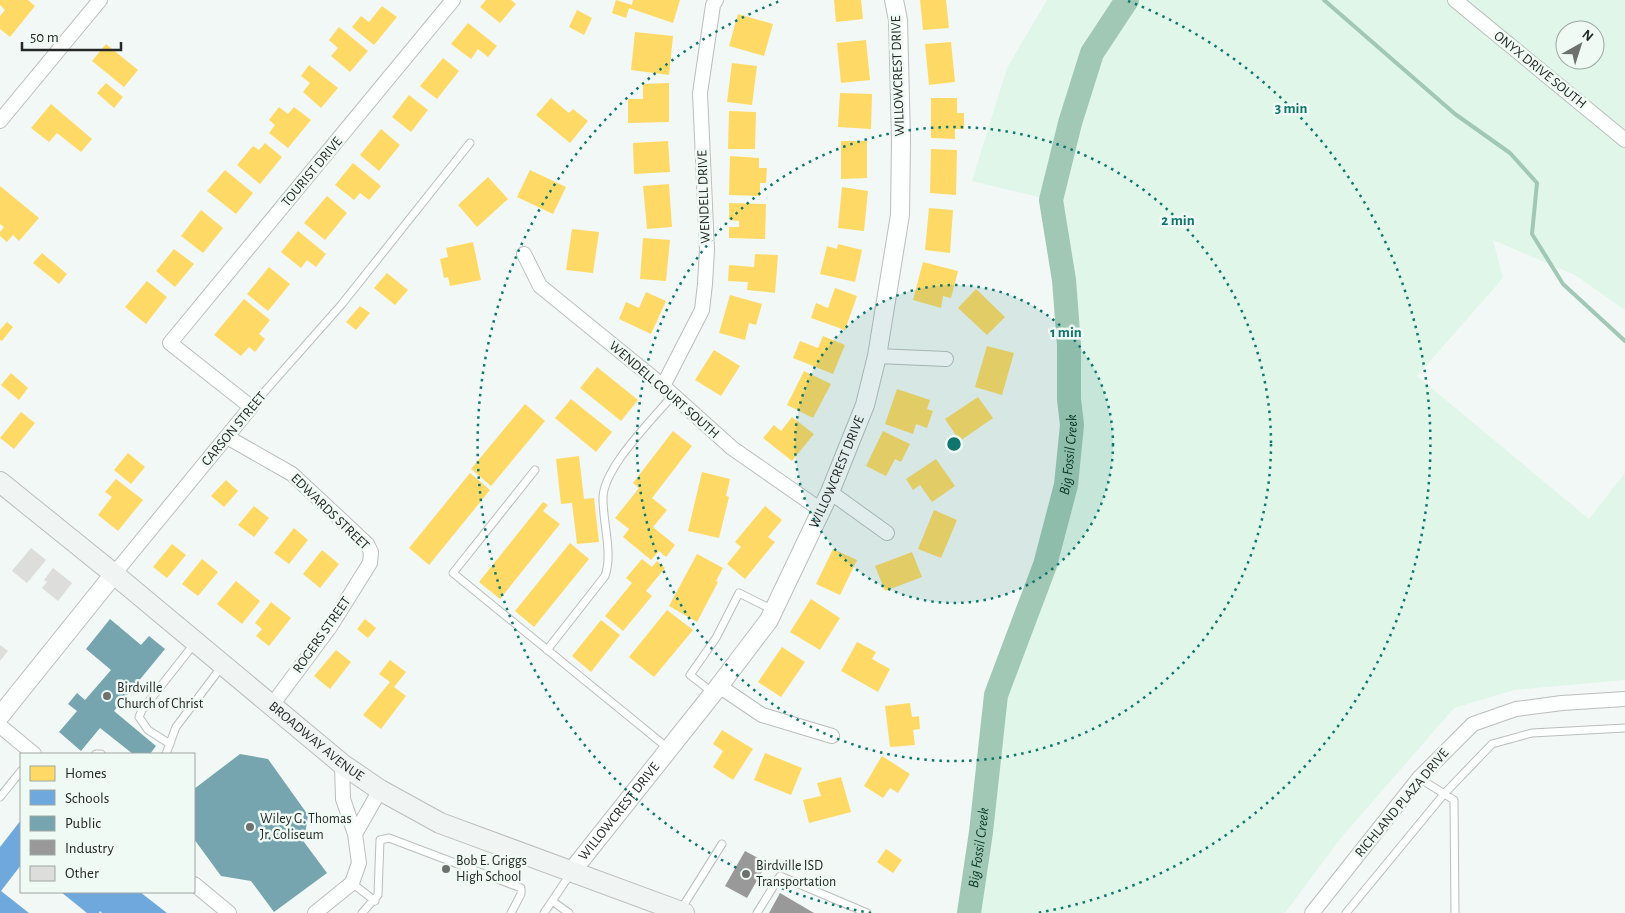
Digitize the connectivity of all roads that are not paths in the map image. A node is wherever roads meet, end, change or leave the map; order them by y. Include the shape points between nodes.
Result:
1 (100, 0) edge
2 (453, 0) edge
3 (716, 0) edge
4 (894, 0) edge
5 (1455, 0) edge
6 (0, 121) edge
7 (1625, 140) edge
8 (470, 143) dead end
9 (524, 254) dead end
10 (877, 356) junction
11 (946, 359) dead end
12 (668, 390) junction
13 (250, 408) junction
14 (227, 437) junction
15 (536, 470) dead end
16 (0, 482) edge
17 (830, 492) junction
18 (821, 510) junction
19 (888, 533) dead end
20 (370, 562) joint
21 (114, 574) junction
22 (773, 610) junction
23 (196, 642) junction
24 (547, 650) junction
25 (223, 665) junction
26 (717, 689) junction
27 (1625, 699) edge
28 (272, 705) junction
29 (0, 716) edge
30 (0, 726) edge
31 (1625, 728) edge
32 (832, 736) dead end
33 (170, 744) junction
34 (669, 749) junction
35 (33, 753) edge
36 (166, 753) edge
37 (342, 764) junction
38 (20, 772) edge
39 (1419, 778) junction
40 (380, 790) junction
41 (1444, 794) junction
42 (0, 797) edge
43 (355, 834) junction
44 (722, 844) dead end
45 (572, 871) junction
46 (352, 884) junction
47 (195, 885) edge
48 (375, 901) junction
49 (552, 901) junction
50 (225, 912) edge
51 (682, 912) edge
52 (314, 913) edge
53 (362, 913) edge
54 (510, 913) edge
55 (544, 913) edge
56 (569, 913) edge
57 (757, 913) edge
58 (867, 913) edge
59 (1312, 913) edge
60 (1346, 913) edge
61 (1455, 913) edge

1 - 6 street
2 - 13 street, TOURIST DRIVE via 170,343
3 - 12 street, WENDELL DRIVE via 700,93 706,284 702,310
4 - 10 street, WILLOWCREST DRIVE via 898,20 900,215
5 - 7 street, ONYX DRIVE SOUTH
8 - 13 lane, CARSON STREET via 342,304
9 - 12 street, WENDELL COURT SOUTH via 540,286
10 - 11 street
10 - 17 street, WILLOWCREST DRIVE via 865,405
12 - 18 street, WENDELL COURT SOUTH via 732,448
12 - 24 lane via 606,482 603,499 608,569 605,576
13 - 14 street, CARSON STREET
14 - 20 street, EDWARDS STREET via 292,474 367,544 371,552
14 - 21 street, CARSON STREET
15 - 24 lane via 454,573
16 - 21 main road, BROADWAY AVENUE
17 - 18 street, WILLOWCREST DRIVE
17 - 19 street
18 - 22 street, WILLOWCREST DRIVE
20 - 28 street, ROGERS STREET via 330,627
21 - 23 main road, BROADWAY AVENUE
21 - 29 street, CARSON STREET
22 - 26 street, WILLOWCREST DRIVE via 769,620
22 - 26 lane via 739,593 716,638 690,676
23 - 25 main road, BROADWAY AVENUE
23 - 33 lane via 139,717 148,730
24 - 34 lane
25 - 28 main road, BROADWAY AVENUE
25 - 33 lane via 176,727
26 - 32 street via 762,715
26 - 34 street, WILLOWCREST DRIVE
27 - 39 street, RICHLAND PLAZA DRIVE via 1516,709 1473,724
28 - 37 main road, BROADWAY AVENUE
30 - 35 street
31 - 41 lane via 1532,733 1492,744
33 - 36 lane
34 - 45 street, WILLOWCREST DRIVE
37 - 40 main road, BROADWAY AVENUE
37 - 43 street via 343,799
38 - 42 lane
39 - 41 lane
39 - 59 street, RICHLAND PLAZA DRIVE
40 - 43 street
40 - 45 main road, BROADWAY AVENUE via 440,823
41 - 60 lane
41 - 61 lane via 1454,800
43 - 46 street via 359,863
44 - 51 lane
45 - 49 lane
45 - 51 main road, BROADWAY AVENUE
46 - 48 lane
46 - 52 street
47 - 50 street
48 - 53 lane
48 - 54 lane via 380,840 389,838 521,888
49 - 55 lane
49 - 56 lane
57 - 58 lane via 780,876

